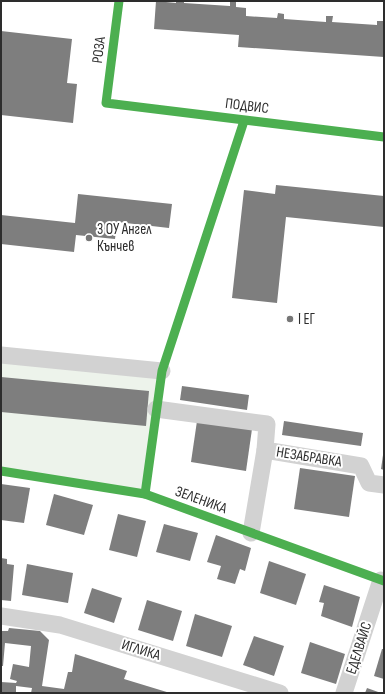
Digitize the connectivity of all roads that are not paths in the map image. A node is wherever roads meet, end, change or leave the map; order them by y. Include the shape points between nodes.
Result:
1 (119, 1) edge
2 (106, 103) joint
3 (244, 121) junction
4 (384, 137) edge
5 (1, 355) edge
6 (162, 371) junction
7 (156, 409) junction
8 (265, 450) junction
9 (1, 471) edge
10 (384, 485) edge
11 (145, 494) junction
12 (251, 533) junction
13 (383, 580) edge
14 (1, 616) edge
15 (280, 693) edge
16 (344, 693) edge

1 - 2 street, РОЗА
2 - 3 street, ПОДВИС
3 - 4 street, ПОДВИС
3 - 6 street
5 - 6 street
6 - 7 street
7 - 8 street, НЕЗАБРАВКА via 267,424
7 - 11 street
8 - 10 street, НЕЗАБРАВКА via 361,466 369,483
8 - 12 street
9 - 11 street, ЗЕЛЕНИКА
11 - 12 street, ЗЕЛЕНИКА
12 - 13 street, ЗЕЛЕНИКА
13 - 16 street, ЕДЕЛВАЙС
14 - 15 street, ИГЛИКА via 60,625

